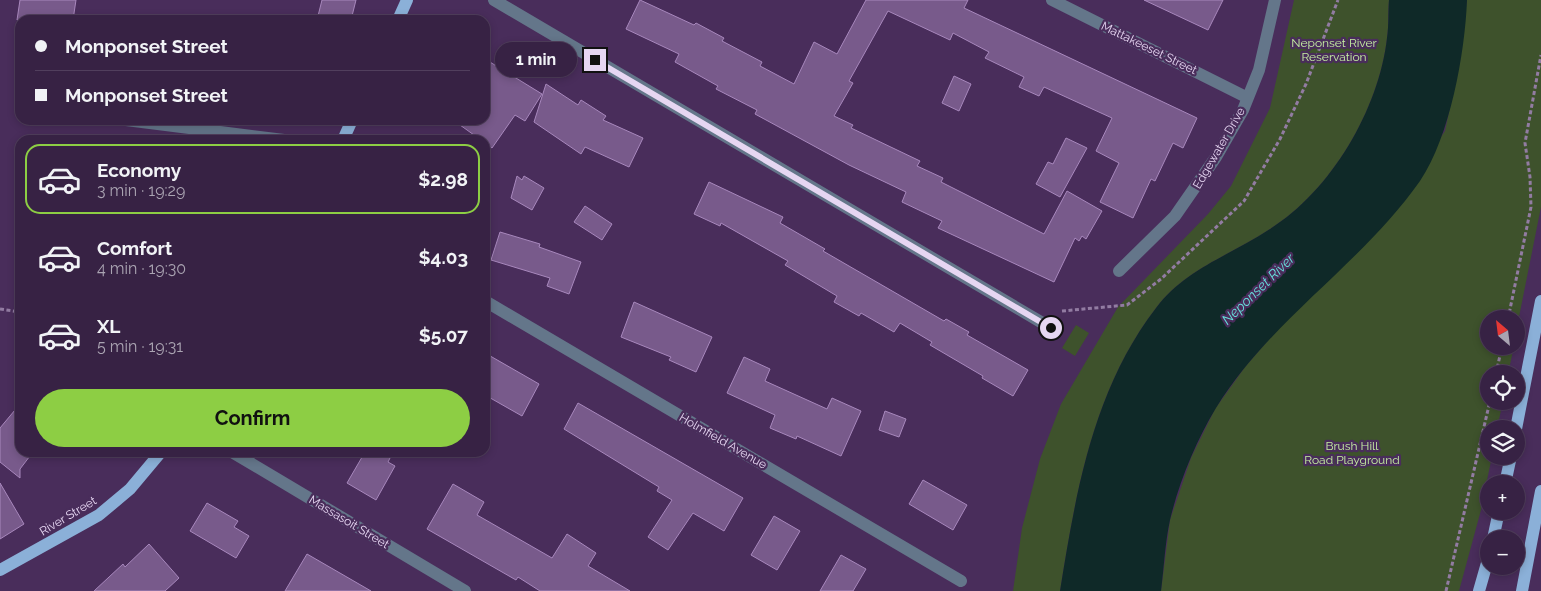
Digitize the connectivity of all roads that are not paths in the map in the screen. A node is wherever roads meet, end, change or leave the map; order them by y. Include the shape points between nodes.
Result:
1 (407, 0) edge
2 (494, 0) edge
3 (1052, 0) edge
4 (1275, 0) edge
5 (400, 15) edge
6 (1246, 98) junction
7 (166, 125) edge
8 (244, 135) edge
9 (1119, 271) dead end
10 (1541, 301) edge
11 (490, 304) edge
12 (1051, 328) dead end
13 (1518, 420) edge
14 (157, 457) edge
15 (240, 457) edge
16 (1541, 491) edge
17 (0, 570) edge
18 (1484, 575) edge
19 (961, 581) dead end
20 (465, 591) edge
21 (1479, 591) edge
22 (1522, 591) edge

1 - 5 main road
2 - 12 street
3 - 6 street, Mattakeeset Street
4 - 6 street, Edgewater Drive via 1259,70
6 - 9 street, Edgewater Drive via 1243,110 1216,157 1180,209 1160,233
7 - 8 street
10 - 13 main road
11 - 19 street, Holmfield Avenue
14 - 17 main road, River Street via 130,489 99,515
15 - 20 street, Massasoit Street
16 - 22 main road
18 - 21 main road

